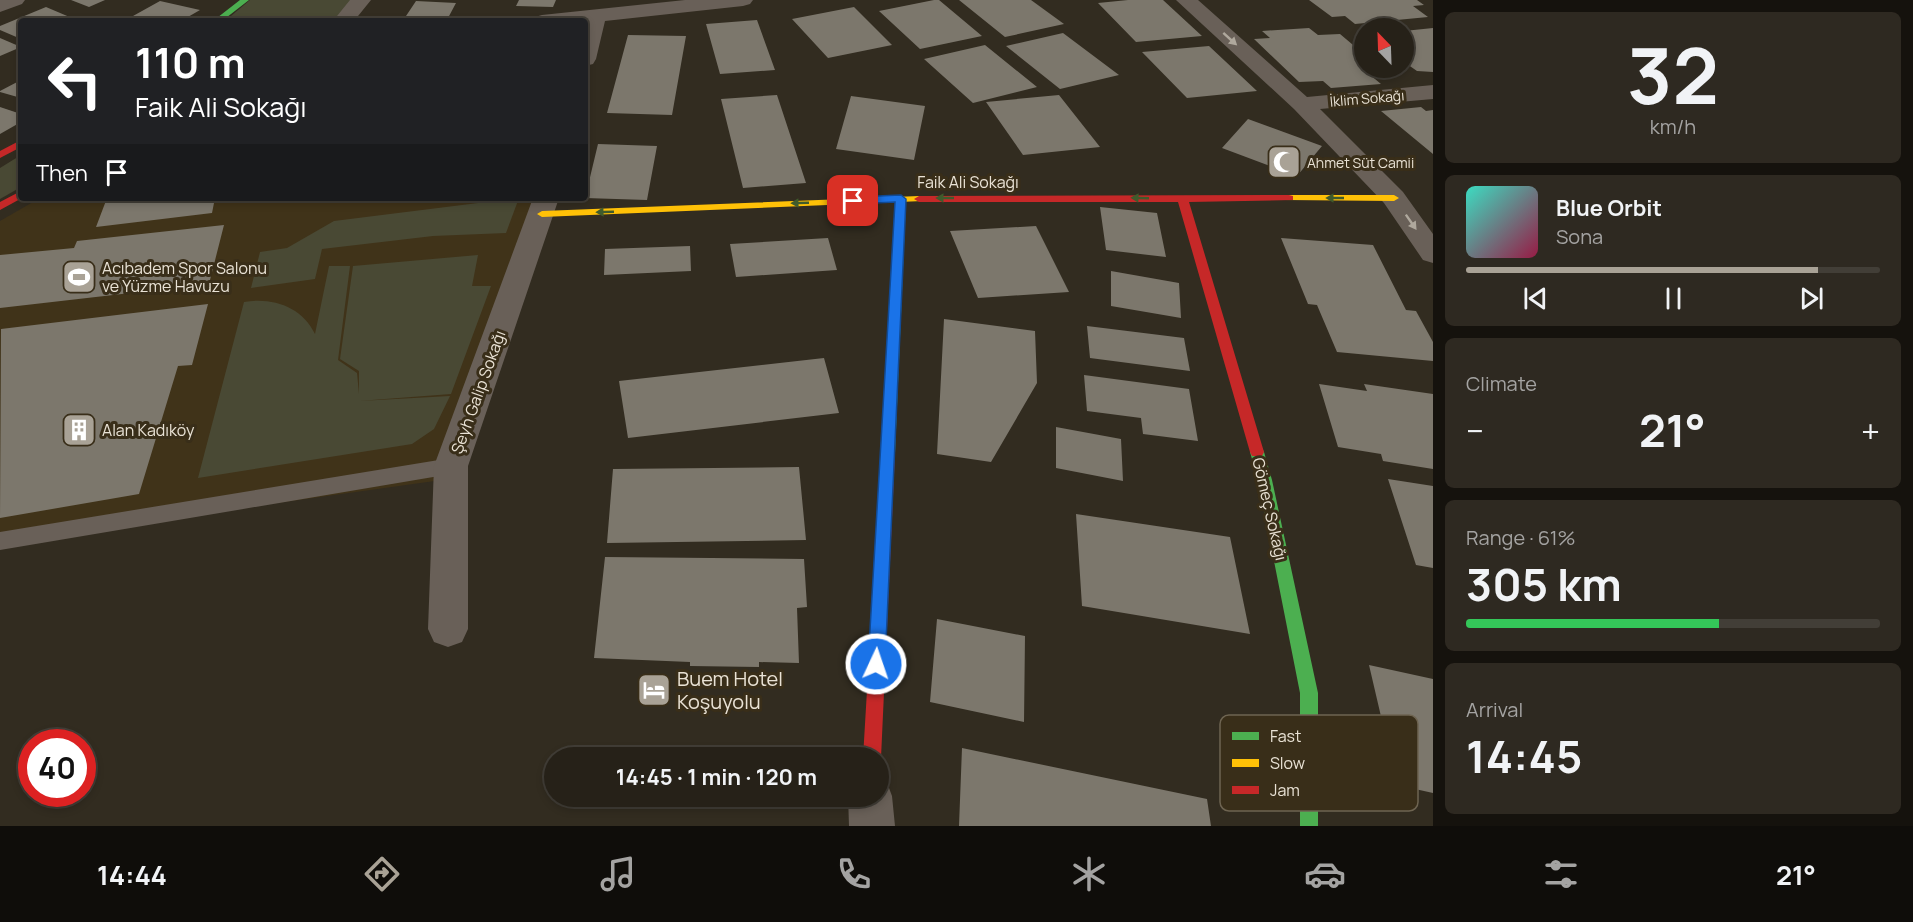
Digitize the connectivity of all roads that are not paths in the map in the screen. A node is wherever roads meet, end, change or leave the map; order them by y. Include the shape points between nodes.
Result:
1 (15, 0) edge
2 (245, 0) edge
3 (361, 0) edge
4 (742, 0) edge
5 (1186, 0) edge
6 (0, 6) edge
7 (574, 9) edge
8 (597, 16) junction
9 (221, 18) edge
10 (346, 18) edge
11 (550, 18) edge
12 (588, 48) edge
13 (1433, 92) edge
14 (1302, 104) junction
15 (18, 145) edge
16 (0, 155) edge
17 (18, 196) edge
18 (1394, 198) junction
19 (901, 199) junction
20 (1183, 199) junction
21 (544, 206) edge
22 (0, 207) edge
23 (1433, 254) edge
24 (451, 466) junction
25 (0, 541) edge
26 (448, 629) dead end
27 (1309, 715) edge
28 (873, 747) edge
29 (871, 807) edge
30 (872, 826) edge

1 - 6 street
2 - 9 street
3 - 10 street
4 - 8 street
5 -> 14 street
7 - 8 street
7 - 11 street
8 - 12 street
13 - 14 street, İklim Sokağı
14 - 18 street
15 - 16 street
17 - 22 street
18 -> 20 street, Faik Ali Sokağı
18 -> 23 street
20 -> 19 street, Faik Ali Sokağı
19 -> 21 street, Faik Ali Sokağı
19 - 28 street
20 - 27 street, Gömeç Sokağı via 1265,480 1309,693
21 - 24 street, Şeyh Galip Sokağı
24 - 25 lane
24 - 26 street, Şeyh Galip Sokağı
29 - 30 street

